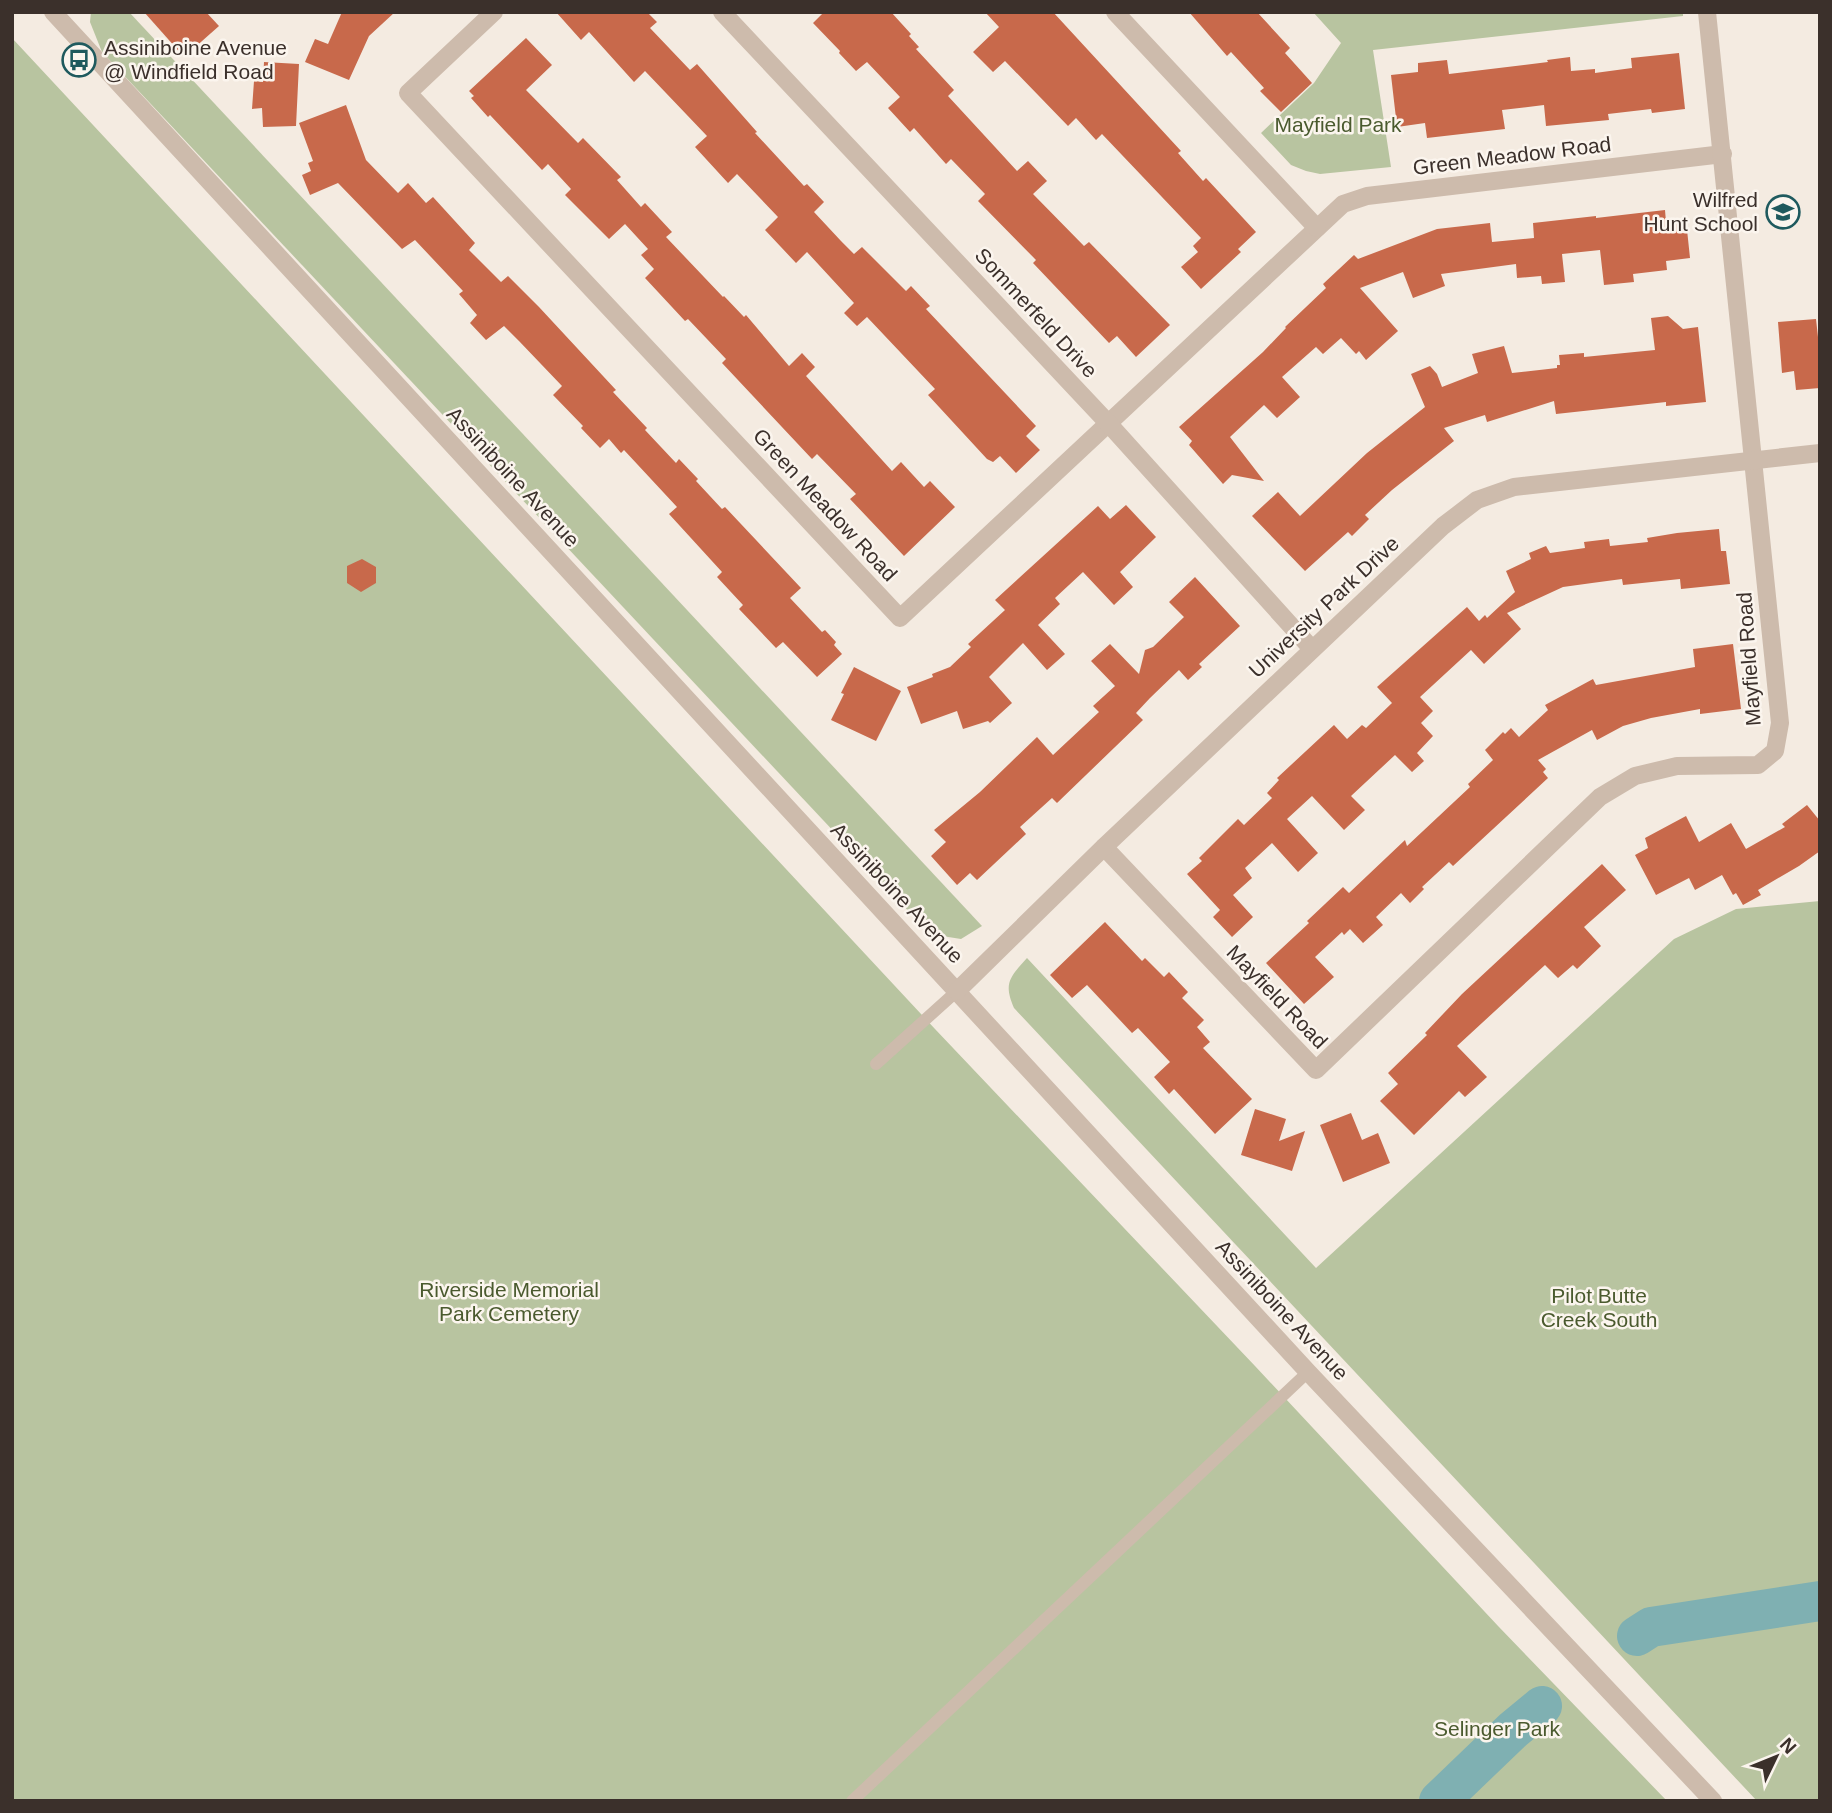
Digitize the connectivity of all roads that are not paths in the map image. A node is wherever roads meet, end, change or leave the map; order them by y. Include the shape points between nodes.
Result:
1 (53, 12) edge
2 (495, 12) edge
3 (722, 12) edge
4 (1115, 12) edge
5 (1707, 12) edge
6 (1723, 154) junction
7 (1317, 228) junction
8 (1108, 423) junction
9 (1820, 453) edge
10 (1754, 460) junction
11 (1312, 649) junction
12 (1104, 847) junction
13 (957, 991) junction
14 (876, 1064) dead end
15 (1308, 1372) junction
16 (852, 1801) edge
17 (1713, 1801) edge

1 - 13 street, Assiniboine Avenue
2 - 8 street, Green Meadow Road via 408,93 900,618
3 - 8 street, Sommerfeld Drive
4 - 7 street
5 - 6 street, Mayfield Road
6 - 7 street, Green Meadow Road via 1367,196 1343,204
6 - 10 street, Mayfield Road
7 - 8 street, Green Meadow Road
8 - 11 street, Sommerfeld Drive
9 - 10 street, University Park Drive
10 - 11 street, University Park Drive via 1514,487 1477,500
10 - 12 street, Mayfield Road via 1780,723 1775,751 1758,765 1677,766 1635,776 1600,797 1316,1070
11 - 12 street, University Park Drive
12 - 13 street, University Park Drive
13 - 14 lane
13 - 15 street, Assiniboine Avenue
15 - 16 lane
15 - 17 street, Assiniboine Avenue

